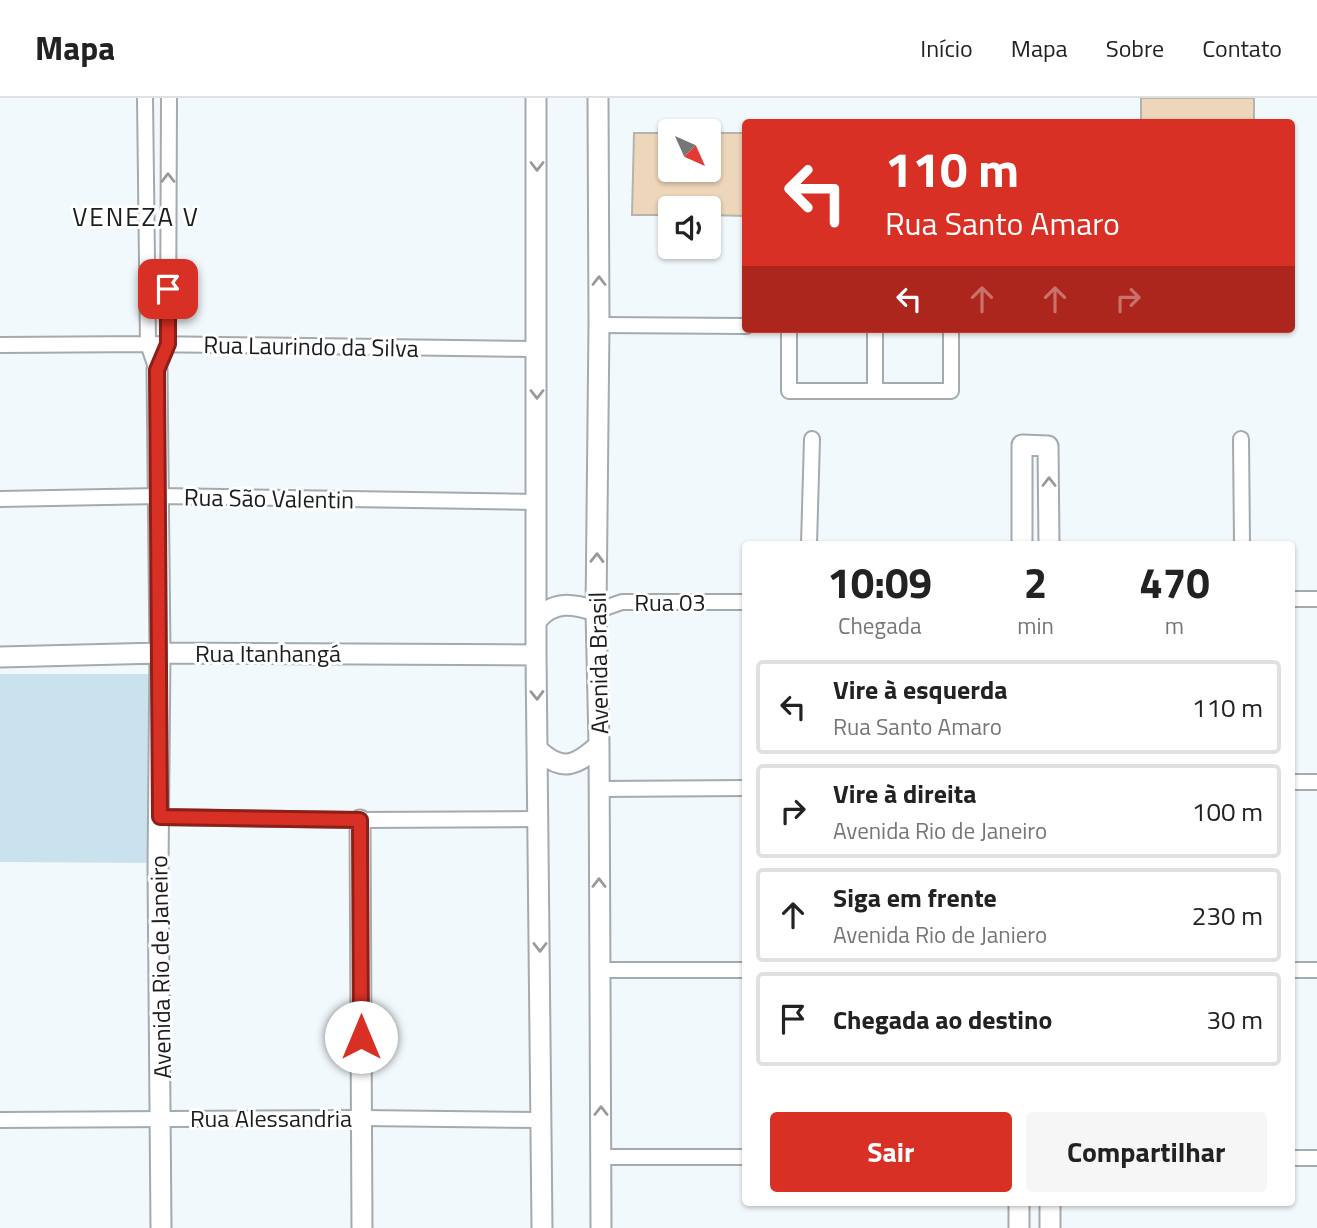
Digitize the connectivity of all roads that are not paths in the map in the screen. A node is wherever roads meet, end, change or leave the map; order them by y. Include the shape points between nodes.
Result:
1 (145, 98) edge
2 (169, 98) edge
3 (536, 98) edge
4 (598, 98) edge
5 (599, 325) junction
6 (742, 326) edge
7 (789, 333) edge
8 (875, 333) edge
9 (951, 333) edge
10 (148, 344) junction
11 (168, 344) junction
12 (0, 345) edge
13 (537, 349) junction
14 (157, 370) junction
15 (876, 391) junction
16 (811, 439) dead end
17 (1241, 439) dead end
18 (159, 496) junction
19 (0, 499) edge
20 (538, 502) junction
21 (809, 541) edge
22 (1022, 541) edge
23 (1049, 541) edge
24 (1242, 541) edge
25 (1295, 599) edge
26 (1317, 599) edge
27 (742, 602) edge
28 (596, 611) junction
29 (537, 620) junction
30 (160, 653) junction
31 (536, 655) junction
32 (0, 657) edge
33 (600, 746) junction
34 (538, 750) junction
35 (1295, 782) edge
36 (1317, 782) edge
37 (742, 788) edge
38 (599, 789) junction
39 (160, 817) junction
40 (539, 819) junction
41 (360, 820) junction
42 (600, 970) junction
43 (742, 970) edge
44 (1295, 970) edge
45 (1317, 970) edge
46 (362, 1118) junction
47 (161, 1119) junction
48 (0, 1120) edge
49 (541, 1121) junction
50 (601, 1157) junction
51 (742, 1157) edge
52 (1295, 1157) edge
53 (1317, 1157) edge
54 (1019, 1206) edge
55 (1050, 1206) edge
56 (162, 1228) edge
57 (362, 1228) edge
58 (542, 1228) edge
59 (601, 1228) edge
60 (1019, 1228) edge
61 (1050, 1228) edge

1 - 10 street, Avenida Rio de Janeiro
11 -> 2 street
3 -> 13 main road
5 -> 4 main road, Avenida Brasil
5 - 6 street
28 -> 5 main road, Avenida Brasil
7 - 15 street via 789,391
8 - 15 street
9 - 15 street via 951,391
10 - 11 street, Rua Laurindo da Silva
10 - 12 street, Rua Laurindo da Silva
10 - 14 street, Avenida Rio de Janeiro
11 - 13 street, Rua Laurindo da Silva
11 - 14 street, Avenida Rio de Janeiro
13 -> 20 main road
14 - 18 main road, Avenida Rio de Janeiro
16 - 21 street
17 - 24 street
18 - 19 street, Rua São Valentin
18 - 20 street, Rua São Valentin
18 - 30 main road, Avenida Rio de Janeiro
20 - 29 main road
23 -> 22 main road via 1048,446 1022,445
25 - 26 street
27 - 28 street, Rua 03 via 622,602
28 - 29 main road via 561,605
28 - 33 main road, Avenida Brasil
29 - 31 main road
30 - 31 main road, Rua Itanhangá
30 - 32 main road, Rua Itanhangá
30 - 39 main road, Avenida Rio de Janeiro
31 -> 34 main road
33 - 34 main road via 584,759 565,765
33 - 38 main road, Avenida Brasil
34 - 40 main road
35 - 36 street
37 - 38 street
42 -> 38 main road, Avenida Brasil
39 - 41 street
39 - 47 main road, Avenida Rio de Janeiro
40 - 41 street
40 -> 49 main road
41 - 46 main road
42 - 43 street
50 -> 42 main road, Avenida Brasil
44 - 45 street
46 - 47 street, Rua Alessandria
46 - 49 street, Rua Alessandria
46 - 57 main road
47 - 48 street, Rua Alessandria
47 - 56 main road, Avenida Rio de Janeiro
49 - 58 main road
50 - 51 street
50 - 59 main road, Avenida Brasil
52 - 53 street
54 - 60 main road
55 - 61 main road

